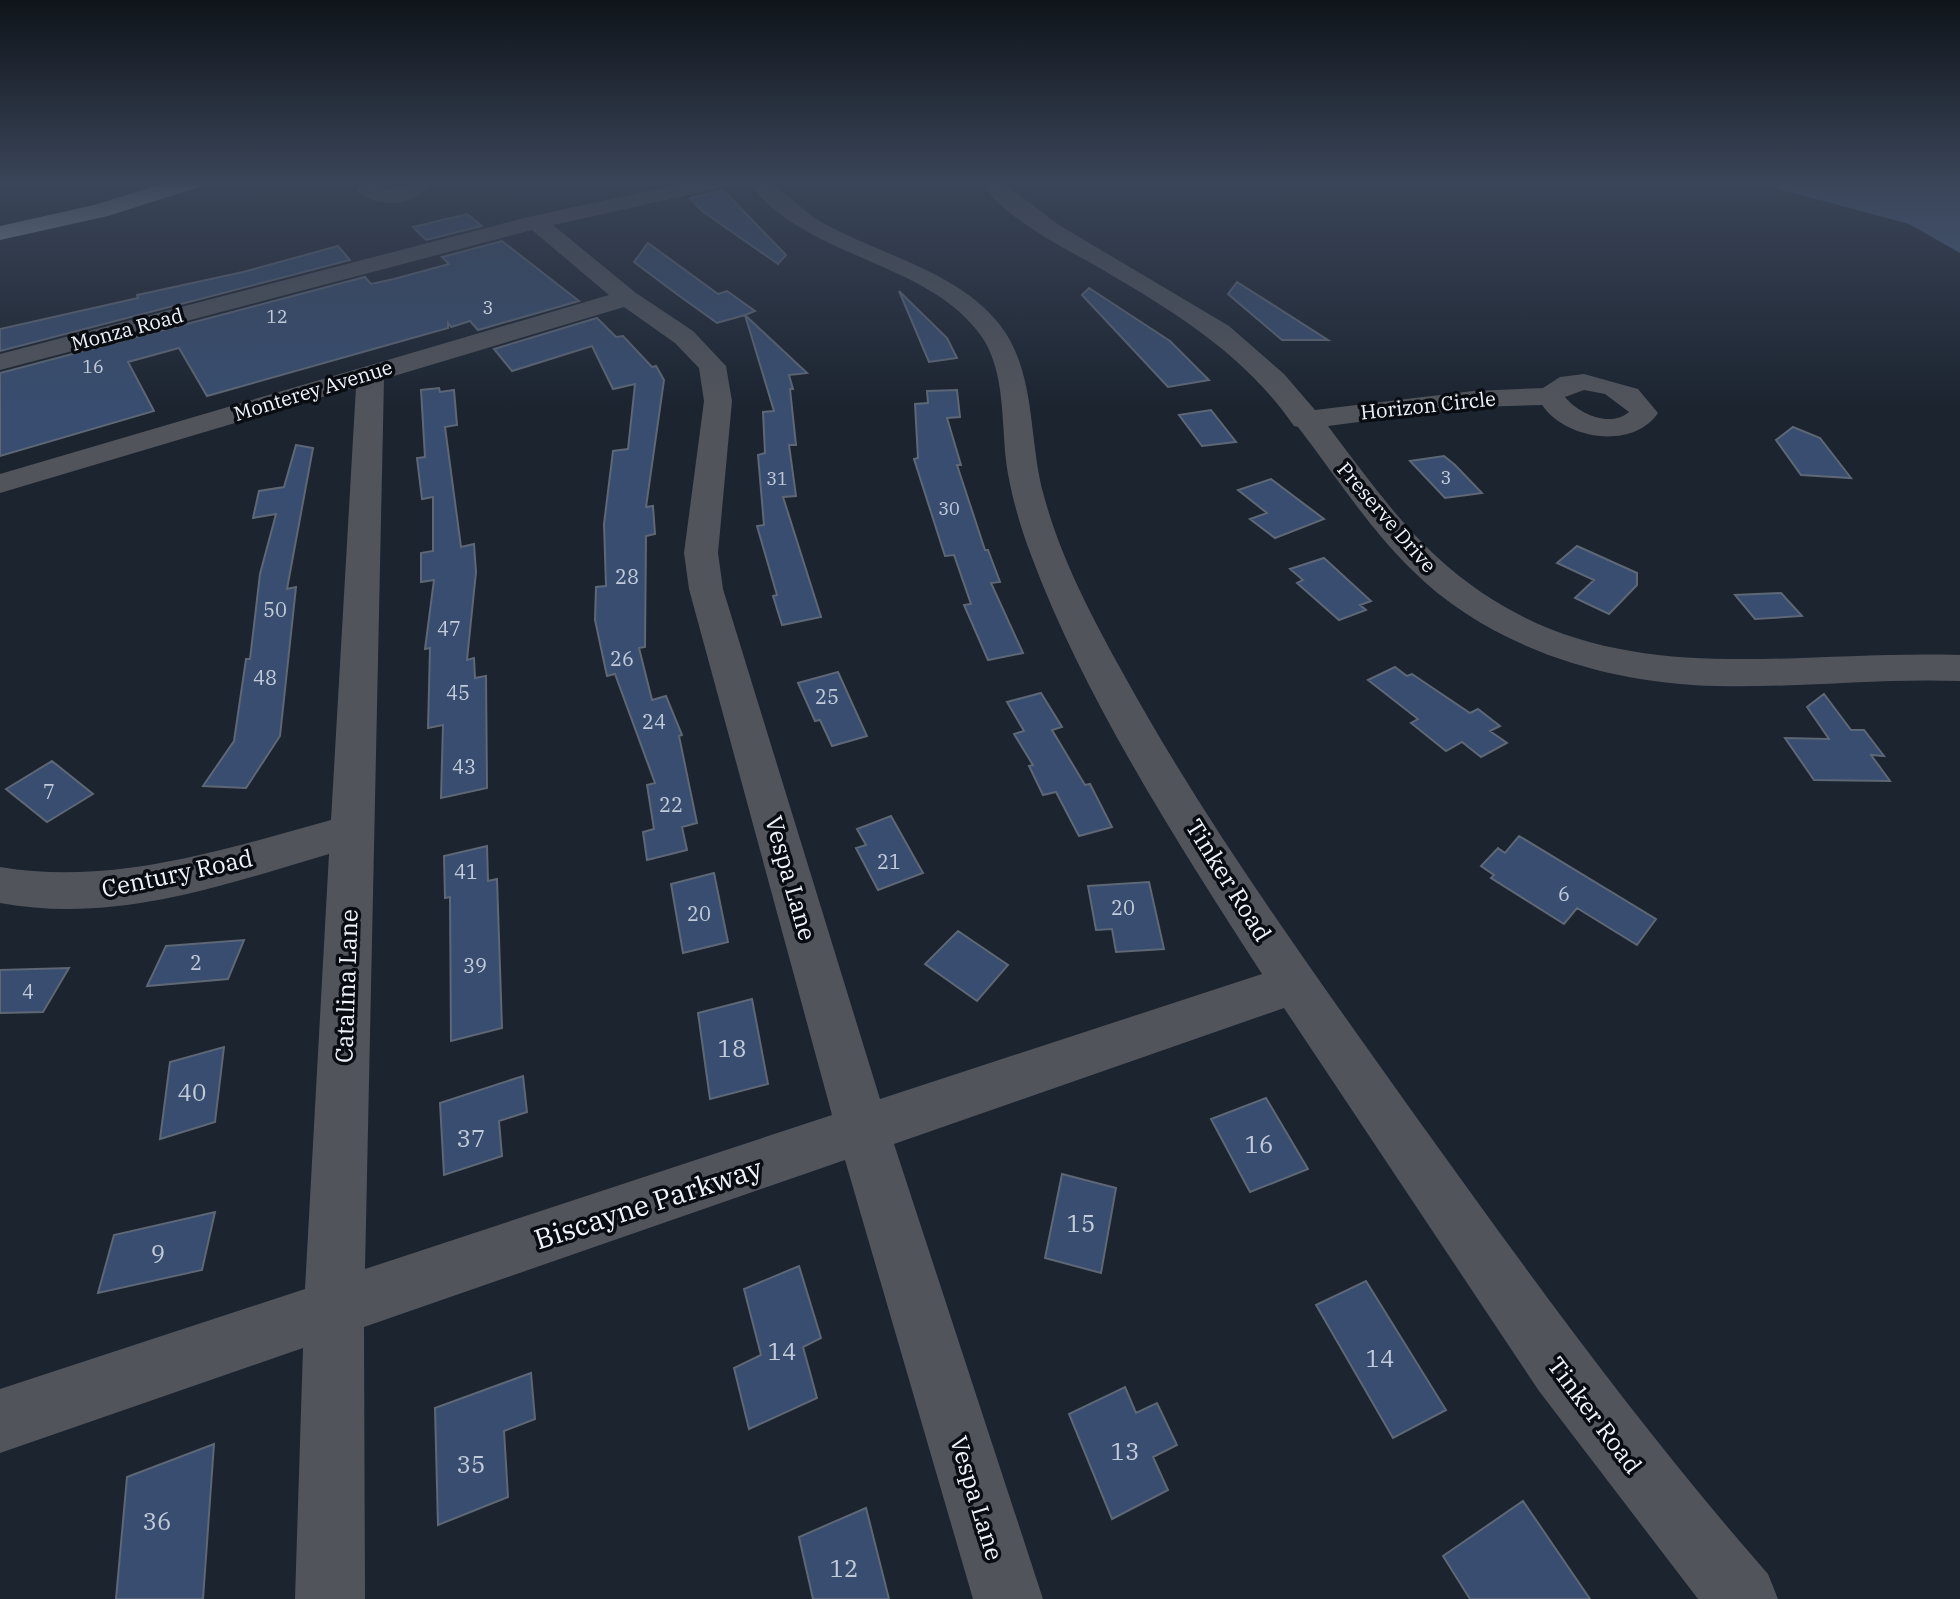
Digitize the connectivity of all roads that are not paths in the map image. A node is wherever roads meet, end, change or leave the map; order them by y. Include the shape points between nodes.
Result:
1 (403, 257) edge
2 (577, 257) edge
3 (870, 257) edge
4 (1097, 257) edge
5 (627, 298) junction
6 (0, 362) edge
7 (370, 373) junction
8 (1551, 396) dead end
9 (1304, 420) junction
10 (0, 484) edge
11 (1960, 668) edge
12 (353, 831) junction
13 (0, 885) edge
14 (1294, 984) junction
15 (863, 1132) junction
16 (334, 1307) junction
17 (0, 1421) edge
18 (330, 1599) edge
19 (1008, 1599) edge
20 (1743, 1599) edge

1 - 6 street, Monza Road
2 - 5 street, Vespa Lane
3 - 14 street, Tinker Road via 964,306 1000,345 1009,367 1023,474 1061,587 1148,749
4 - 9 street, Preserve Drive via 1227,337 1273,380
5 - 7 street, Monterey Avenue
5 - 15 street, Vespa Lane via 684,337 712,366 718,401 701,553 706,589
7 - 10 street, Monterey Avenue
7 - 12 street, Catalina Lane
8 - 9 street, Horizon Circle via 1473,399
9 - 11 street, Preserve Drive via 1423,563 1491,613 1552,641 1682,672
12 - 13 street, Century Road via 107,892 28,893
12 - 16 street, Catalina Lane
14 - 15 street, Biscayne Parkway
14 - 20 street, Tinker Road via 1607,1434
15 - 16 street, Biscayne Parkway
15 - 19 street, Vespa Lane
16 - 17 street, Biscayne Parkway
16 - 18 street, Catalina Lane

